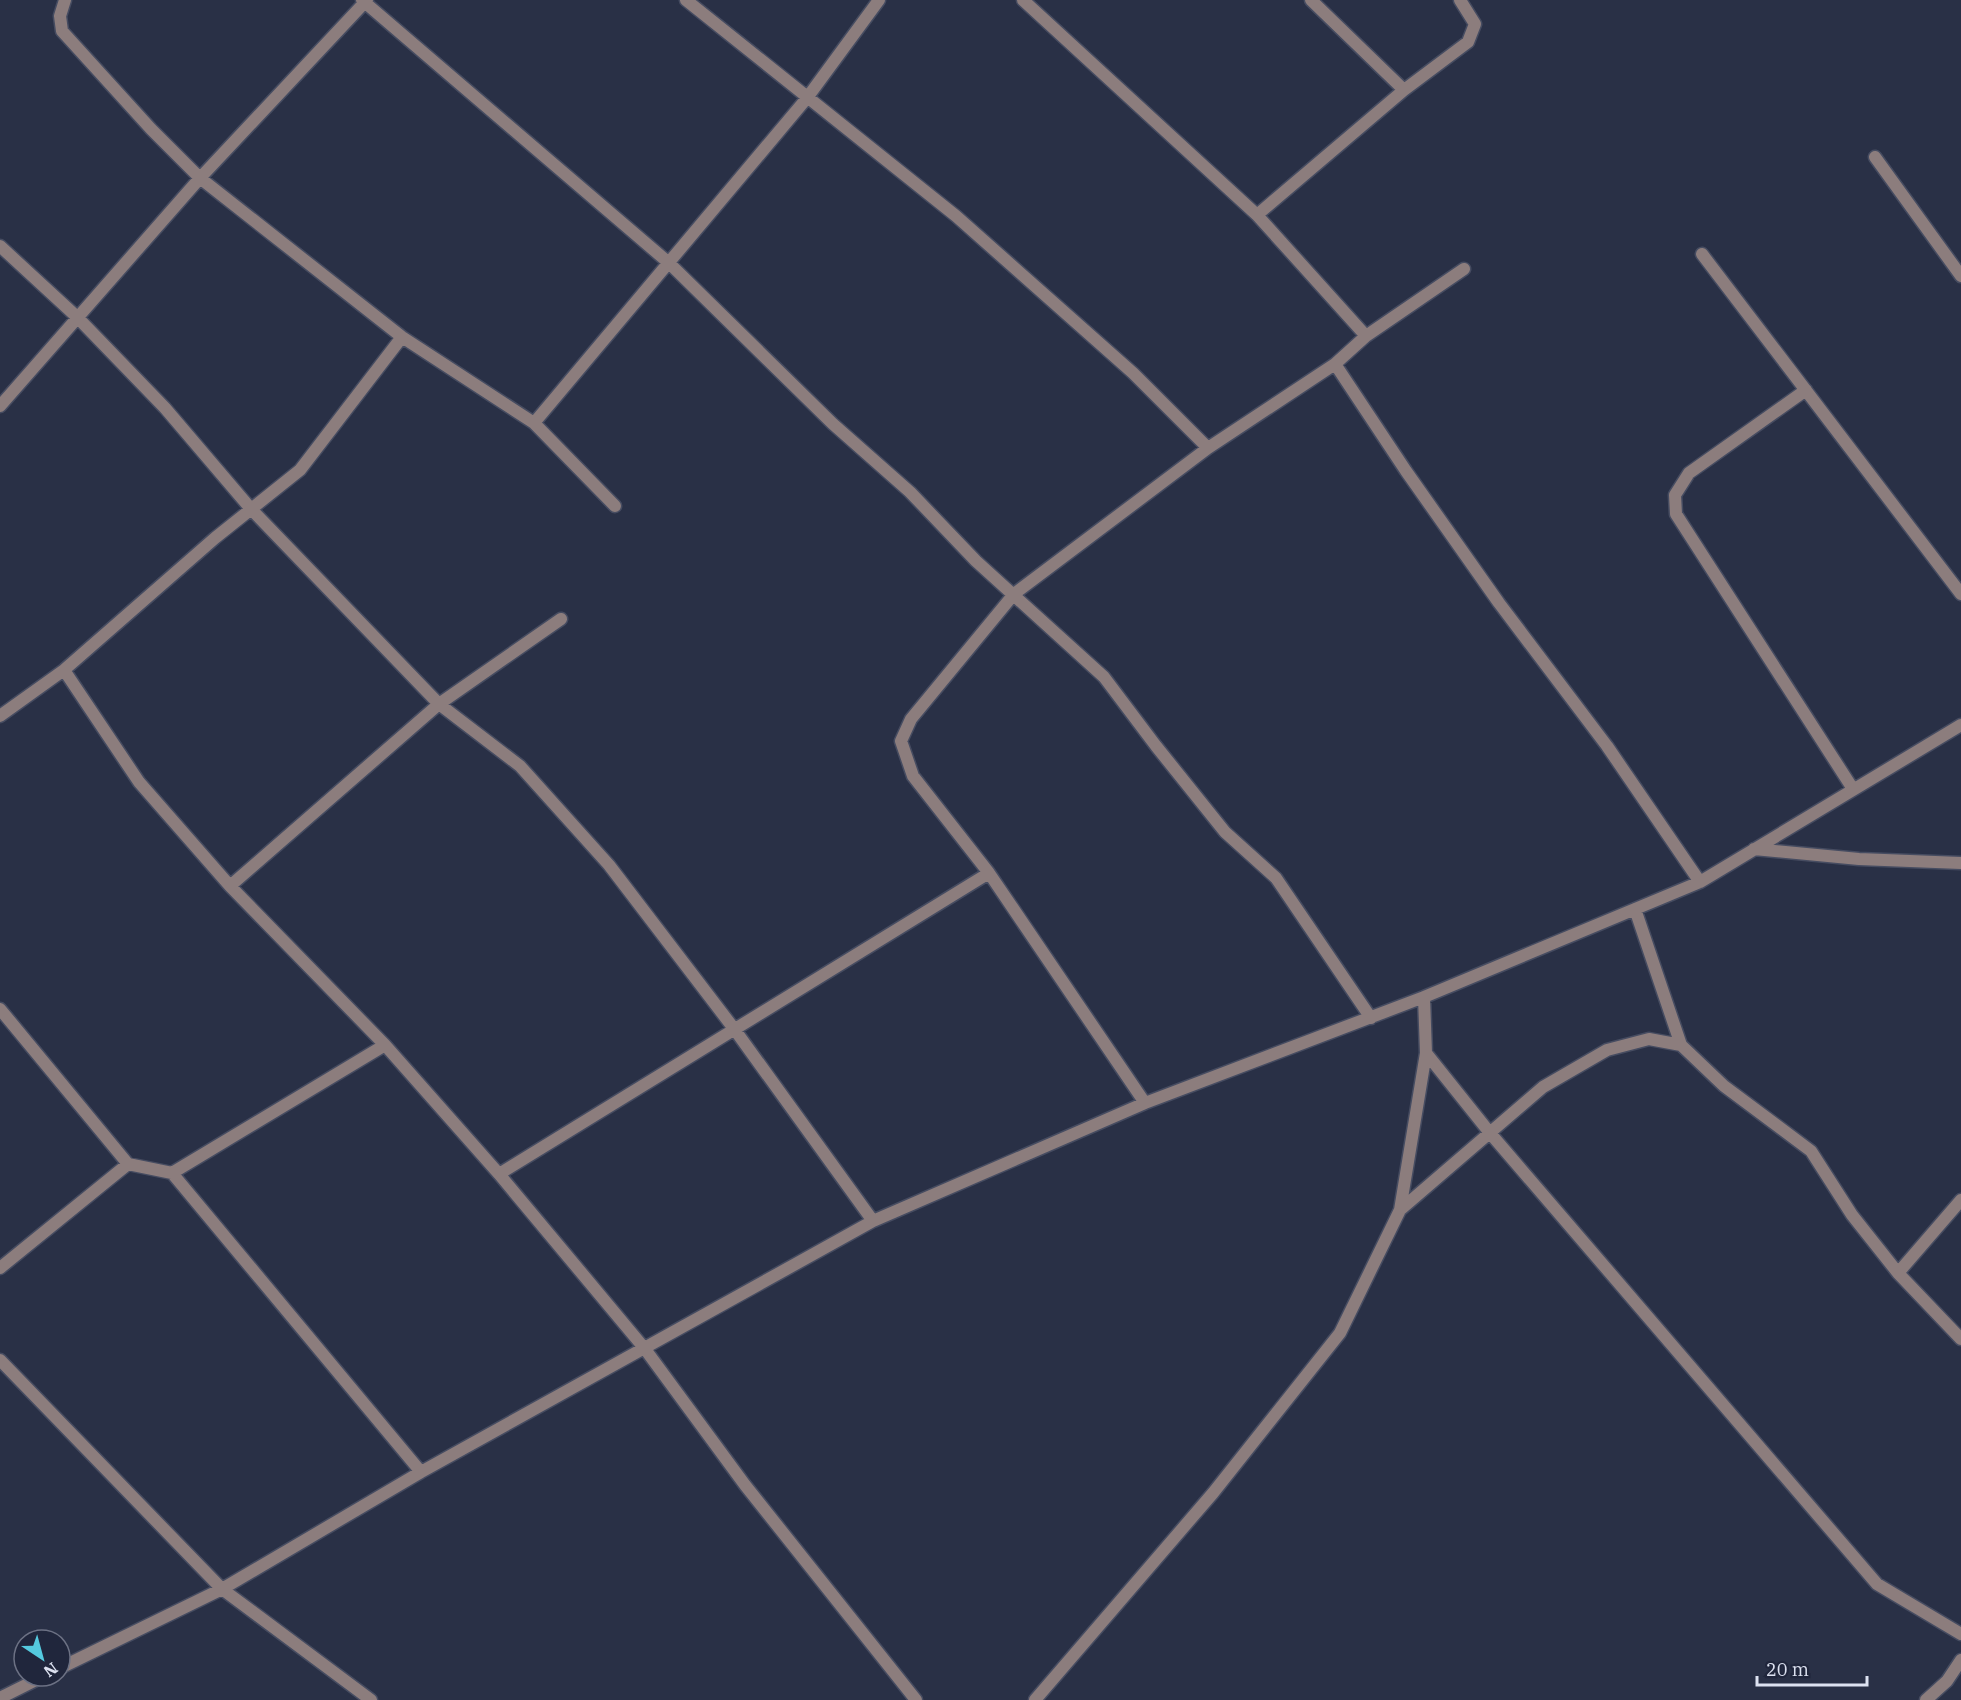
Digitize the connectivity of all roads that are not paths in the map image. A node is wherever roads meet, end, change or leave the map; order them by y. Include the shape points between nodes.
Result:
1 (65, 0) edge
2 (686, 0) edge
3 (879, 0) edge
4 (1023, 0) edge
5 (1311, 0) edge
6 (1460, 0) edge
7 (365, 1) edge
8 (1404, 90) junction
9 (807, 98) junction
10 (1875, 157) dead end
11 (200, 178) junction
12 (1257, 215) junction
13 (0, 246) edge
14 (1702, 254) dead end
15 (669, 263) junction
16 (1464, 269) dead end
17 (1961, 276) edge
18 (77, 316) junction
19 (1366, 336) junction
20 (402, 337) junction
21 (1335, 364) junction
22 (1806, 390) junction
23 (0, 406) edge
24 (534, 423) junction
25 (1208, 448) junction
26 (615, 506) dead end
27 (251, 509) junction
28 (1014, 594) junction
29 (1961, 594) edge
30 (561, 619) dead end
31 (64, 670) junction
32 (439, 704) junction
33 (0, 716) edge
34 (1961, 725) edge
35 (1853, 789) junction
36 (1754, 849) junction
37 (1961, 863) edge
38 (989, 873) junction
39 (1700, 882) junction
40 (230, 886) junction
41 (1635, 909) junction
42 (1424, 997) junction
43 (0, 1009) edge
44 (1371, 1018) junction
45 (735, 1030) junction
46 (385, 1045) junction
47 (1681, 1045) junction
48 (1426, 1053) junction
49 (1145, 1103) junction
50 (1490, 1133) junction
51 (128, 1164) junction
52 (172, 1173) junction
53 (499, 1174) junction
54 (1961, 1200) edge
55 (1400, 1210) junction
56 (873, 1221) junction
57 (0, 1268) edge
58 (1898, 1273) junction
59 (1961, 1339) edge
60 (645, 1349) junction
61 (0, 1360) edge
62 (421, 1472) junction
63 (222, 1589) junction
64 (1961, 1634) edge
65 (1961, 1660) edge
66 (72, 1662) edge
67 (20, 1688) edge
68 (0, 1698) edge
69 (371, 1700) edge
70 (916, 1700) edge
71 (1035, 1700) edge
72 (1926, 1700) edge

1 - 11 street via 60,15 62,31
2 - 9 street
3 - 9 street
4 - 12 street
5 - 8 street
6 - 8 street via 1475,24 1468,42
7 - 11 street
7 - 15 street
8 - 12 street
9 - 15 street
9 - 25 street via 956,216 1133,373
10 - 17 street
11 - 18 street
11 - 20 street
12 - 19 street
13 - 18 street
14 - 22 street
15 - 24 street
15 - 28 street
16 - 19 street
18 - 23 street
18 - 27 street via 165,408
19 - 21 street
20 - 24 street
20 - 27 street via 300,470
21 - 25 street
21 - 39 street via 1406,471 1607,746
22 - 29 street
22 - 35 street via 1689,473 1676,495 1676,514
24 - 26 street
25 - 28 street
27 - 31 street
27 - 32 street
28 - 38 street via 911,720 901,741 913,776
28 - 44 street via 1104,677 1225,832 1276,878
30 - 32 street
31 - 33 street
31 - 40 street via 139,782
32 - 40 street
32 - 45 street via 520,766 609,865
34 - 35 street
35 - 36 street
36 - 37 street
36 - 39 street
38 - 45 street
38 - 49 street
39 - 41 street
40 - 46 street
41 - 42 street
41 - 47 street
42 - 44 street
42 - 48 street
43 - 51 street
44 - 49 street
45 - 53 street
45 - 56 street
46 - 52 street
46 - 53 street
47 - 50 street via 1649,1039 1608,1050 1543,1087
47 - 58 street via 1724,1086 1811,1151 1852,1215
48 - 50 street
48 - 55 street
49 - 56 street
50 - 55 street
50 - 64 street via 1877,1584
51 - 52 street
51 - 57 street
52 - 62 street
53 - 60 street
54 - 58 street
55 - 71 street via 1340,1334 1214,1493
56 - 60 street
58 - 59 street
60 - 62 street
60 - 70 street via 745,1485
61 - 63 street
62 - 63 street
63 - 66 street
63 - 69 street
65 - 72 street via 1947,1681
67 - 68 street

